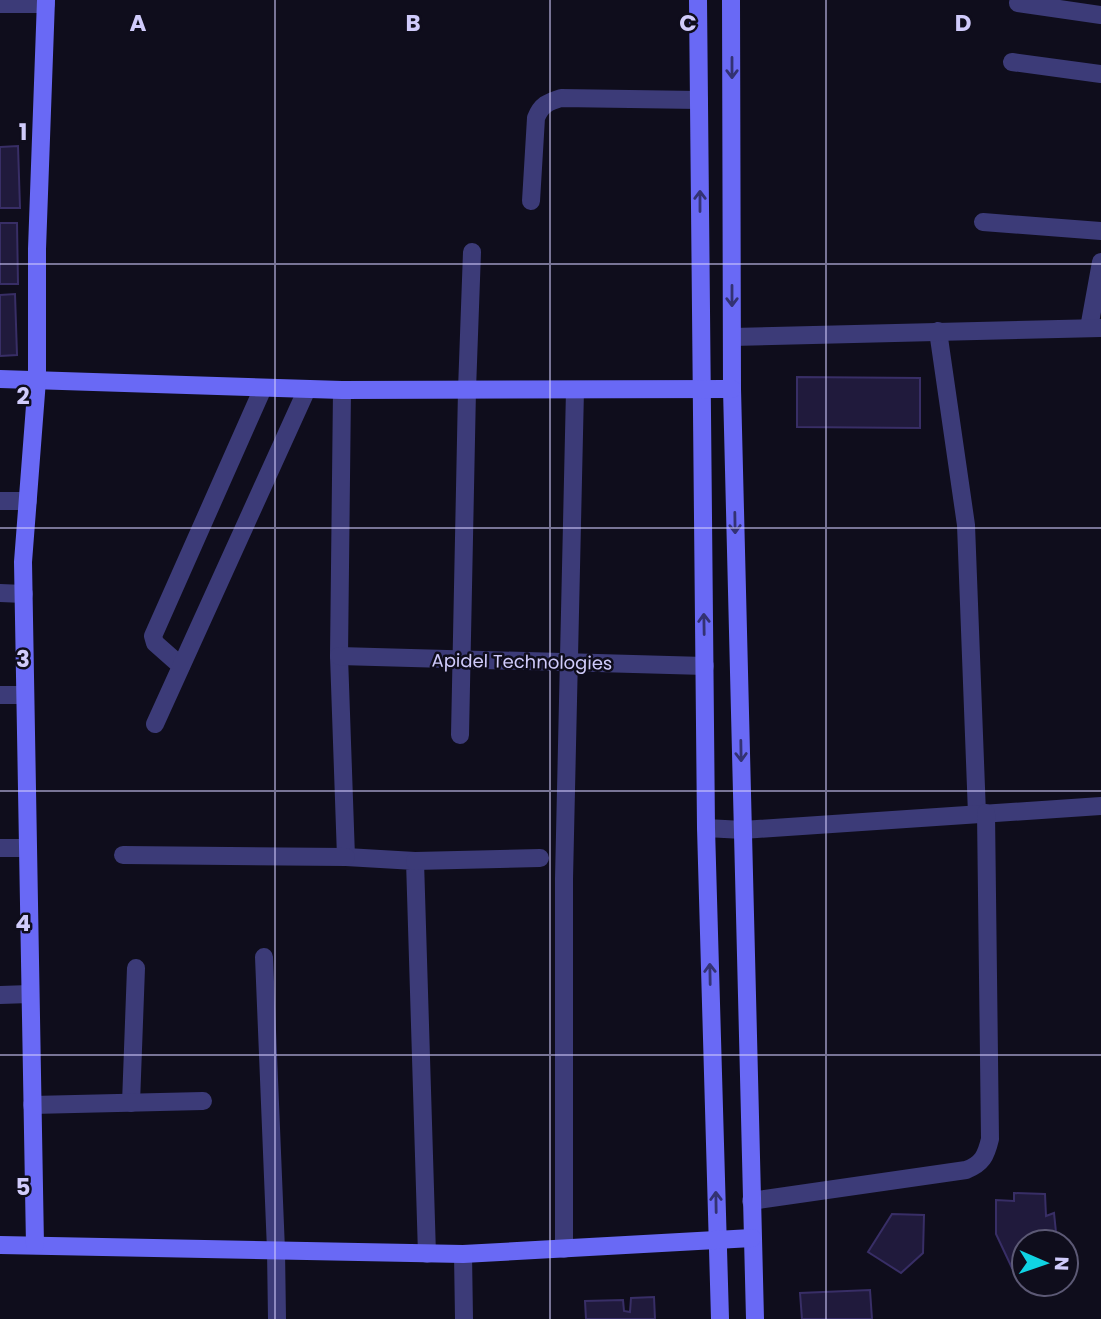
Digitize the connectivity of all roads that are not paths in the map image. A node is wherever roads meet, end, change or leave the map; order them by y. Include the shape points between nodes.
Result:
1 (698, 0) edge
2 (732, 0) edge
3 (46, 2) edge
4 (1017, 3) dead end
5 (0, 4) edge
6 (1101, 15) edge
7 (1012, 62) dead end
8 (1101, 74) edge
9 (699, 100) junction
10 (531, 201) dead end
11 (983, 222) dead end
12 (1101, 231) edge
13 (472, 252) dead end
14 (1101, 262) edge
15 (1095, 328) edge
16 (938, 331) junction
17 (732, 337) junction
18 (0, 379) edge
19 (37, 380) junction
20 (263, 388) junction
21 (307, 389) junction
22 (701, 389) junction
23 (732, 389) junction
24 (342, 390) junction
25 (467, 390) junction
26 (575, 390) junction
27 (0, 501) edge
28 (28, 501) junction
29 (0, 593) edge
30 (24, 594) junction
31 (340, 656) junction
32 (461, 661) junction
33 (569, 663) junction
34 (181, 666) junction
35 (705, 666) junction
36 (0, 695) edge
37 (25, 695) junction
38 (155, 724) dead end
39 (460, 735) dead end
40 (1101, 806) edge
41 (981, 813) junction
42 (706, 828) junction
43 (743, 830) junction
44 (0, 848) edge
45 (28, 848) junction
46 (123, 855) dead end
47 (346, 857) junction
48 (540, 858) dead end
49 (415, 861) junction
50 (264, 957) dead end
51 (136, 968) dead end
52 (30, 994) junction
53 (0, 995) edge
54 (203, 1101) dead end
55 (131, 1103) junction
56 (32, 1105) junction
57 (751, 1201) junction
58 (752, 1238) junction
59 (717, 1240) junction
60 (0, 1245) edge
61 (35, 1245) junction
62 (564, 1249) junction
63 (276, 1250) junction
64 (427, 1254) junction
65 (463, 1254) junction
66 (277, 1319) edge
67 (464, 1319) edge
68 (720, 1319) edge
69 (755, 1319) edge

1 - 9 street
2 -> 17 street
3 - 5 street
3 - 19 street
4 - 6 street
7 - 8 street
9 - 10 street via 550,101 536,118
22 -> 9 street
11 - 12 street
13 - 25 street
14 - 15 street
15 - 16 street
16 - 17 street
16 - 41 street via 966,524
17 - 23 street
18 - 19 street
19 - 20 street
19 - 28 street
20 - 21 street
20 - 34 street via 154,633 155,643
21 - 24 street
21 - 34 street
22 - 23 street
22 - 26 street
35 -> 22 street
23 -> 43 street
24 - 25 street
24 - 31 street
25 - 26 street
25 - 32 street
26 - 33 street
27 - 28 street
28 - 30 street
29 - 30 street
30 - 37 street
31 - 32 street, Apidel Technologies
31 - 47 street
32 - 33 street, Apidel Technologies
32 - 39 street
33 - 35 street, Apidel Technologies
33 - 62 street
34 - 38 street
35 - 42 street
36 - 37 street
37 - 45 street
40 - 41 street
41 - 43 street
41 - 57 street via 987,1153 979,1165 966,1170
42 - 43 street
59 -> 42 street
43 - 57 street
44 - 45 street
45 - 52 street
46 - 47 street
47 - 49 street
48 - 49 street
49 - 64 street
50 - 63 street
51 - 55 street
52 - 53 street
52 - 56 street
54 - 55 street
55 - 56 street
56 - 61 street
57 - 58 street
58 - 59 street
58 - 69 street
59 - 62 street
59 - 68 street
60 - 61 street
61 - 63 street
62 - 65 street
63 - 64 street
63 - 66 street
64 - 65 street
65 - 67 street

